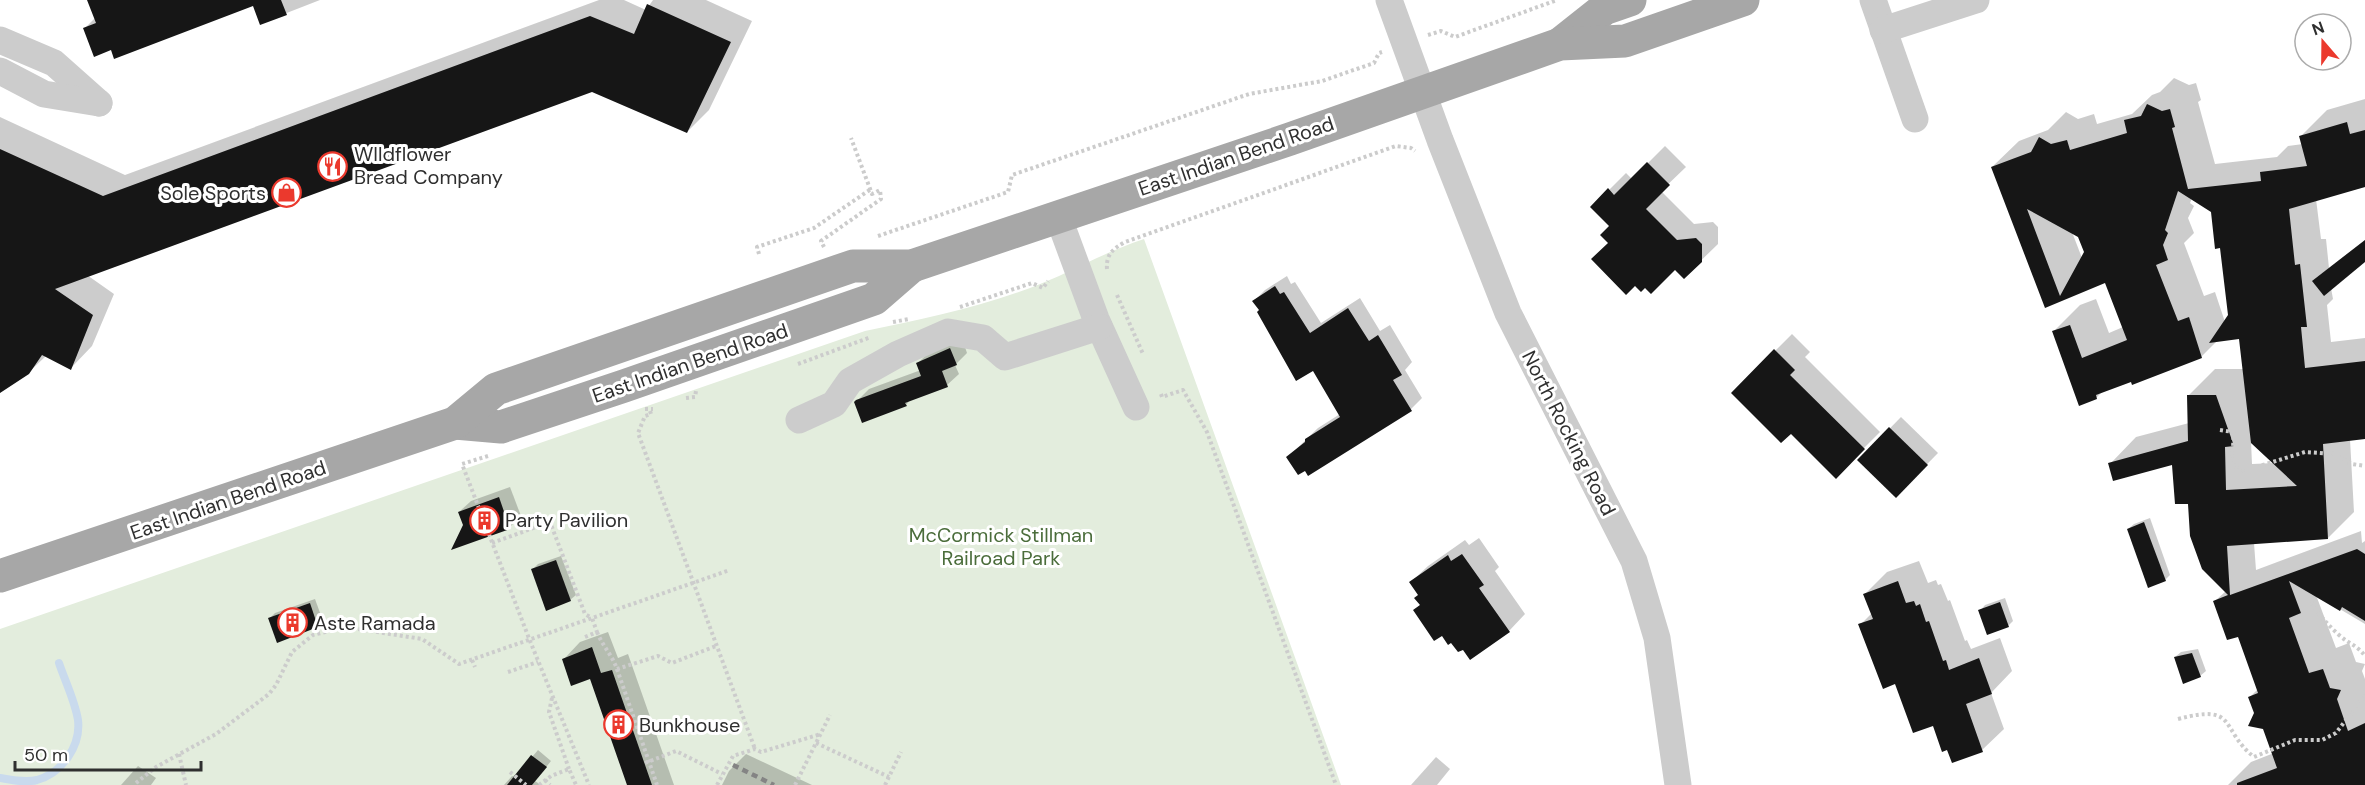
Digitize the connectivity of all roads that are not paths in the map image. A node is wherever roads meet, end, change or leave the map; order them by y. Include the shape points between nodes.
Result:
1 (1389, 0) edge
2 (1630, 0) edge
3 (1743, 0) edge
4 (1873, 0) edge
5 (1976, 0) edge
6 (1883, 30) junction
7 (0, 40) edge
8 (1560, 44) junction
9 (0, 71) edge
10 (1423, 92) junction
11 (1915, 119) dead end
12 (1058, 216) junction
13 (1100, 327) junction
14 (1136, 408) dead end
15 (799, 420) dead end
16 (0, 576) edge
17 (1678, 785) edge

1 - 10 street, North Rocking Road
2 - 8 main road, East Indian Bend Road via 1604,9
3 - 8 main road, East Indian Bend Road via 1625,41
4 - 6 street
5 - 6 street
6 - 11 street
7 - 9 street via 54,63 99,103 44,94
8 - 10 main road, East Indian Bend Road
10 - 12 main road, East Indian Bend Road
10 - 17 street, North Rocking Road via 1508,313 1634,561 1657,638
12 - 13 street
12 - 16 main road, East Indian Bend Road via 912,266 874,299 501,428 455,423
13 - 14 street
13 - 15 street via 1005,357 983,338 948,332 850,381 834,404

